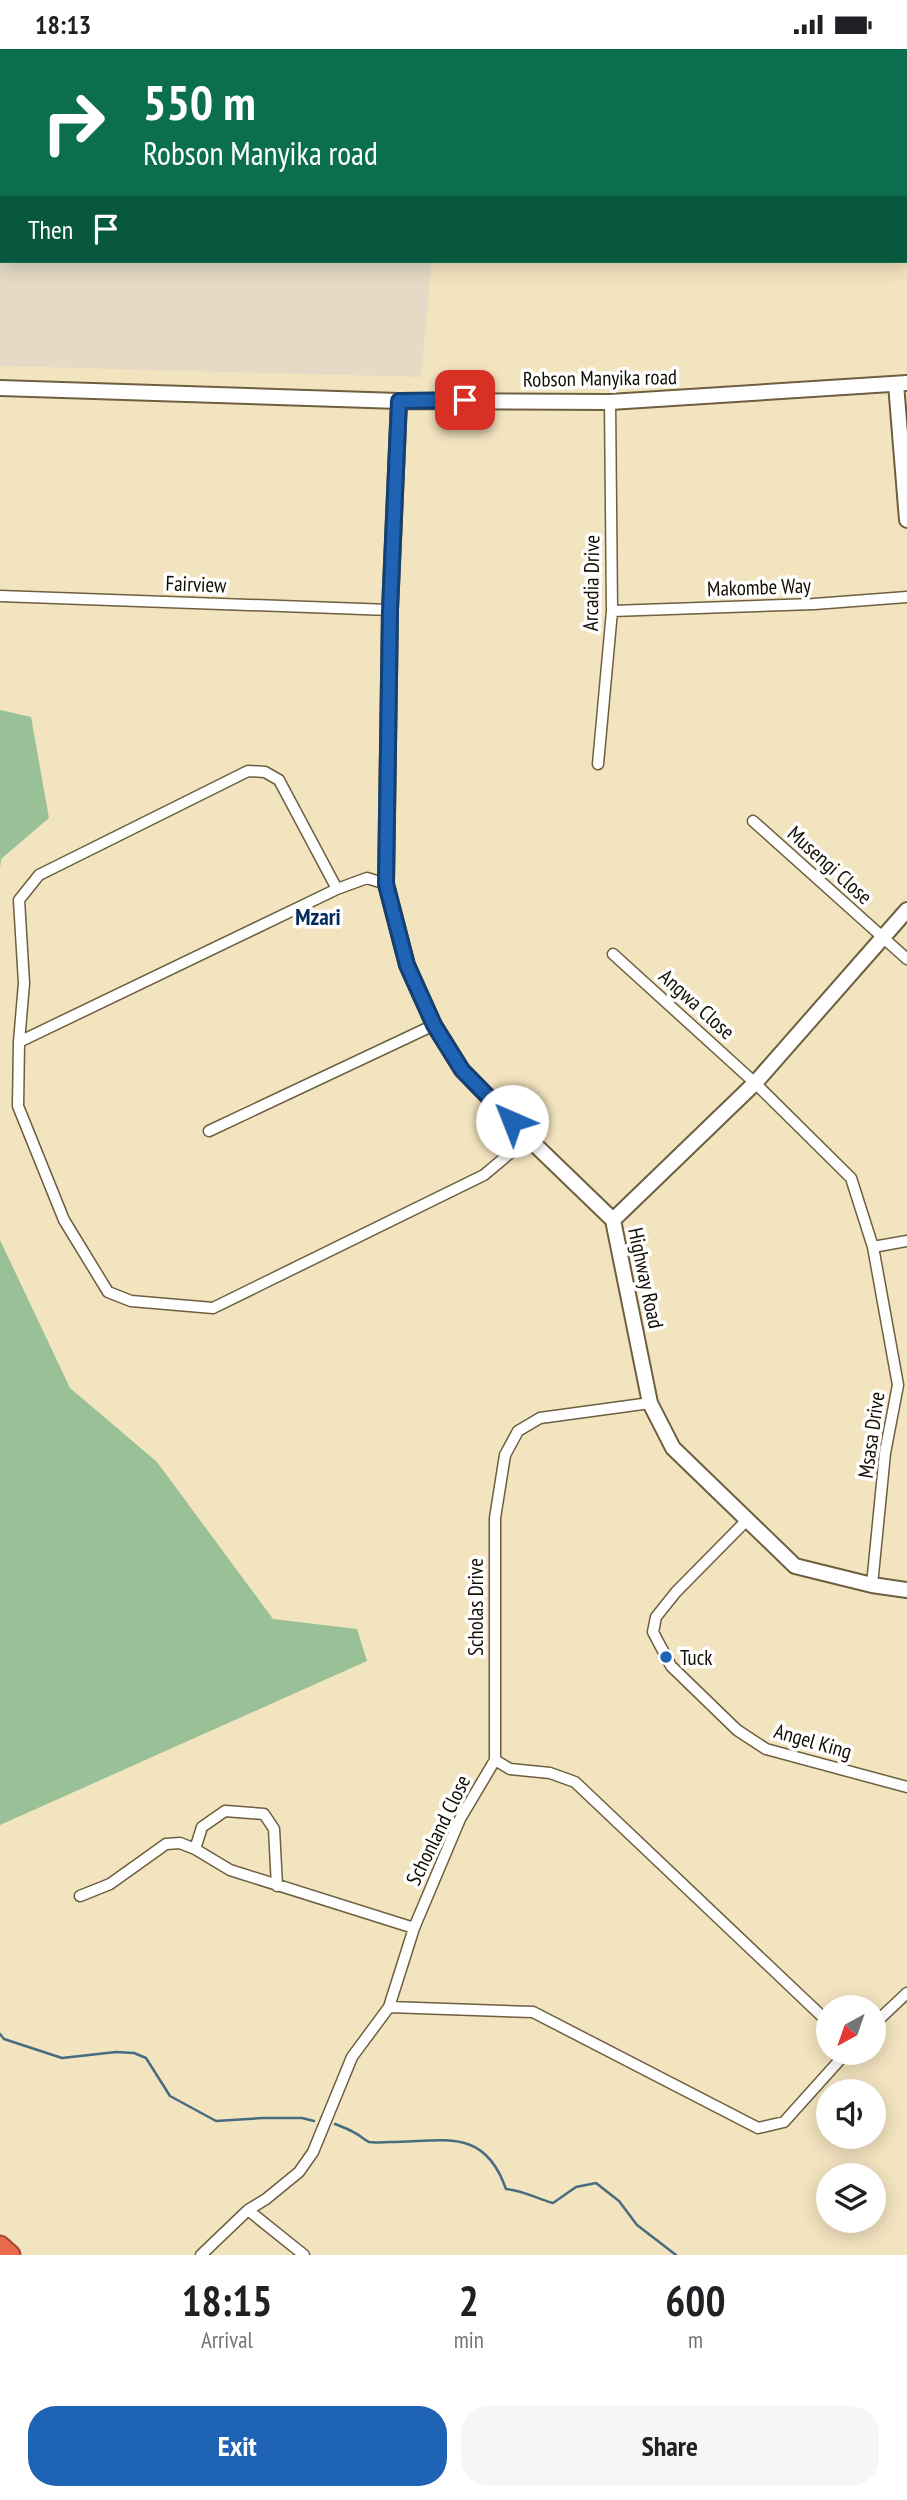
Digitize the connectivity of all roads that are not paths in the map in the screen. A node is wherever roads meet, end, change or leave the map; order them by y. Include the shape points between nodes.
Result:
1 (902, 383) edge
2 (0, 389) edge
3 (399, 401) junction
4 (610, 402) junction
5 (907, 520) edge
6 (0, 596) edge
7 (907, 597) edge
8 (390, 610) junction
9 (612, 611) junction
10 (598, 764) dead end
11 (753, 821) dead end
12 (386, 884) junction
13 (337, 889) junction
14 (907, 910) edge
15 (881, 938) junction
16 (613, 954) dead end
17 (907, 959) edge
18 (434, 1025) junction
19 (19, 1042) junction
20 (755, 1083) junction
21 (209, 1131) dead end
22 (528, 1138) junction
23 (613, 1220) junction
24 (907, 1241) edge
25 (873, 1247) junction
26 (902, 1386) edge
27 (650, 1403) junction
28 (746, 1521) junction
29 (872, 1585) junction
30 (907, 1590) edge
31 (495, 1760) junction
32 (907, 1787) edge
33 (195, 1849) junction
34 (277, 1886) junction
35 (80, 1896) dead end
36 (414, 1928) junction
37 (907, 1993) edge
38 (389, 2007) junction
39 (816, 2011) edge
40 (886, 2013) edge
41 (835, 2065) edge
42 (248, 2210) junction
43 (0, 2246) edge
44 (10, 2255) edge
45 (201, 2255) edge
46 (304, 2255) edge

1 - 4 street, Robson Manyika road
1 - 5 street
2 - 3 street, Robson Manyika road
3 - 4 street, Robson Manyika road
3 - 8 street, Highway Road
4 - 9 street, Arcadia Drive
6 - 8 street, Fairview
7 - 9 street, Makombe Way
8 - 12 street, Highway Road
9 - 10 street, Arcadia Drive
11 - 15 street, Musengi Close
12 - 13 street via 367,878
12 - 18 street, Highway Road via 407,965
13 - 19 street
13 - 19 street via 279,780 265,772 248,771 39,875 19,899 24,983
14 - 15 street
15 - 17 street, Musengi Close
15 - 20 street
16 - 20 street, Angwa Close
18 - 21 street
18 - 22 street, Highway Road via 462,1070
19 - 22 street via 18,1106 64,1220 107,1292 131,1301 213,1308 484,1175
20 - 23 street
20 - 25 street, Msasa Drive via 850,1178
22 - 23 street, Highway Road
23 - 27 street, Highway Road
24 - 25 street
25 - 26 street, Msasa Drive
26 - 29 street, Msasa Drive via 886,1453
27 - 28 street, Highway Road via 673,1448
27 - 31 street, Scholas Drive via 540,1418 517,1431 505,1455 495,1518
28 - 29 street, Highway Road via 795,1566
28 - 32 street, Angel King via 656,1618 653,1632 671,1666 737,1730 766,1749
29 - 30 street, Highway Road
31 - 36 street, Schonland Close via 460,1819
31 - 39 street, Schonland Close via 510,1769 550,1773 575,1783
33 - 34 street via 230,1870
33 - 34 street via 202,1827 225,1811 264,1814 274,1829
33 - 35 street via 166,1844 110,1884
34 - 36 street
36 - 38 street, Schonland Close
37 - 40 street
38 - 41 street via 533,2012 758,2128 784,2122
38 - 42 street, Schonland Close via 352,2057 313,2152 299,2172
42 - 45 street, Schonland Close
42 - 46 street
43 - 44 highway

